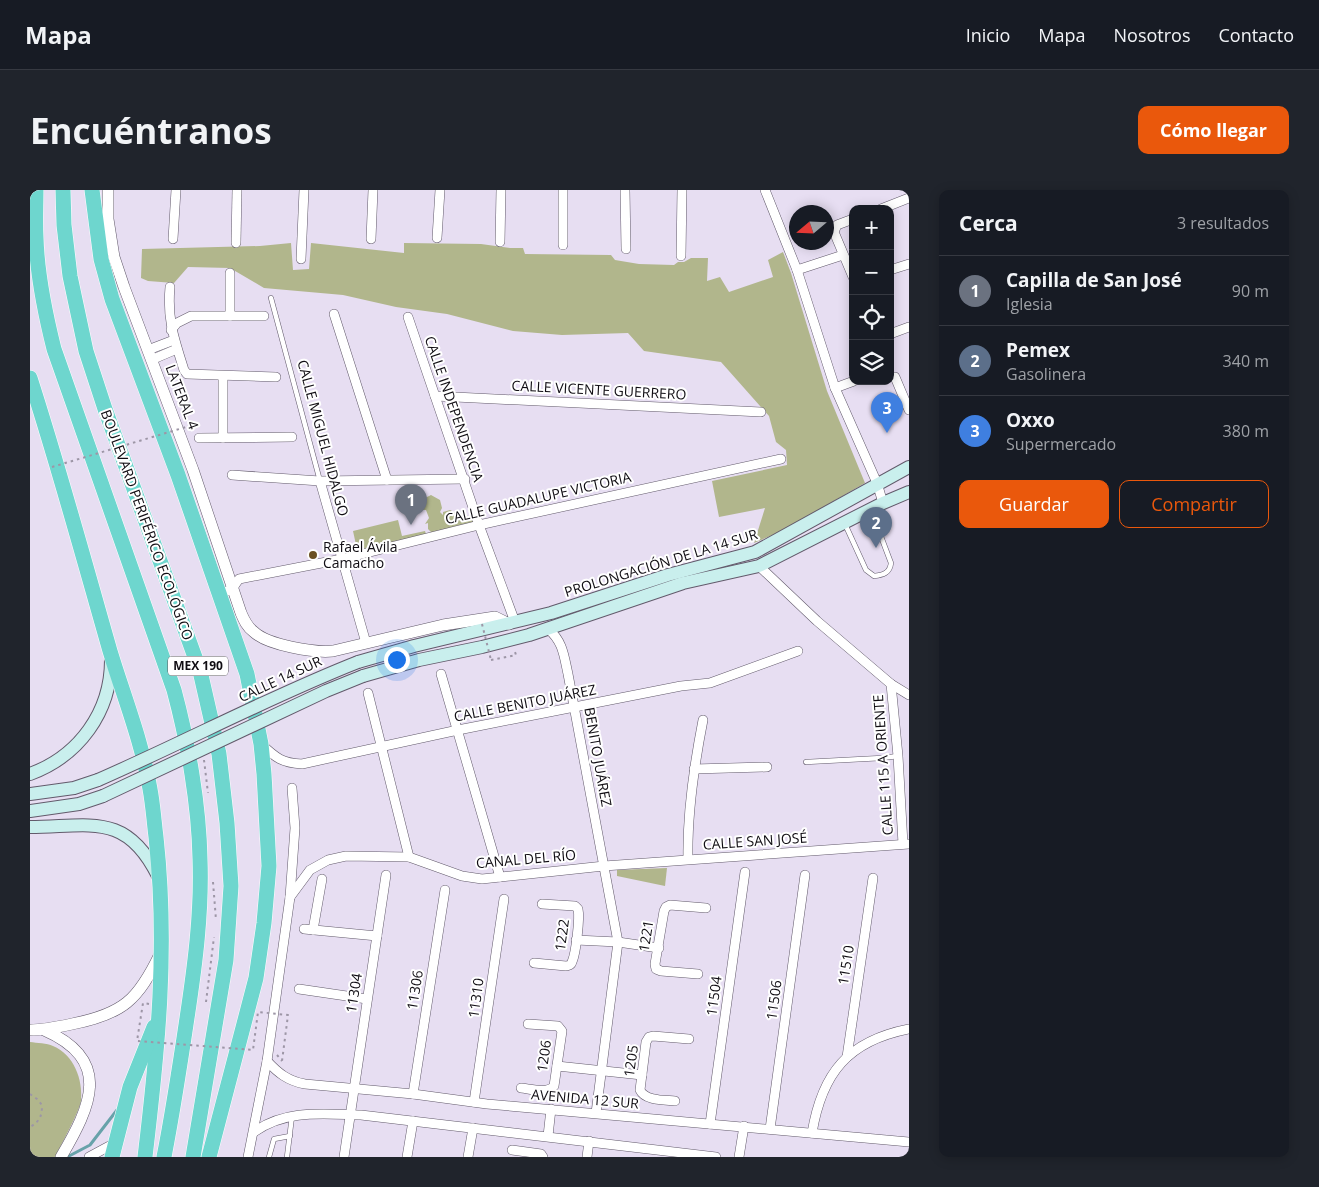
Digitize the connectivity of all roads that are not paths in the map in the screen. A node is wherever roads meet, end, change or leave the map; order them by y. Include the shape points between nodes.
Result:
1 (36, 190) edge
2 (63, 190) edge
3 (92, 190) edge
4 (108, 190) edge
5 (176, 190) edge
6 (237, 190) edge
7 (304, 190) edge
8 (373, 190) edge
9 (440, 190) edge
10 (501, 190) edge
11 (563, 190) edge
12 (625, 190) edge
13 (682, 190) edge
14 (765, 190) edge
15 (909, 198) edge
16 (891, 205) edge
17 (849, 220) edge
18 (437, 238) dead end
19 (173, 239) dead end
20 (371, 239) dead end
21 (500, 242) dead end
22 (236, 243) dead end
23 (563, 246) dead end
24 (626, 249) dead end
25 (843, 254) junction
26 (681, 256) dead end
27 (301, 260) dead end
28 (909, 264) edge
29 (849, 268) edge
30 (894, 269) edge
31 (797, 270) junction
32 (230, 273) dead end
33 (170, 287) dead end
34 (271, 298) dead end
35 (334, 314) dead end
36 (230, 316) junction
37 (264, 316) dead end
38 (408, 317) dead end
39 (909, 327) edge
40 (171, 330) junction
41 (894, 333) edge
42 (174, 340) junction
43 (177, 349) junction
44 (150, 355) junction
45 (223, 376) junction
46 (276, 377) dead end
47 (895, 377) dead end
48 (30, 378) edge
49 (849, 383) edge
50 (835, 388) junction
51 (435, 396) junction
52 (909, 410) edge
53 (762, 412) dead end
54 (292, 437) dead end
55 (199, 438) dead end
56 (223, 438) junction
57 (781, 459) dead end
58 (909, 467) edge
59 (193, 470) junction
60 (178, 475) junction
61 (232, 475) dead end
62 (465, 479) junction
63 (387, 480) junction
64 (320, 481) junction
65 (877, 484) junction
66 (909, 492) edge
67 (883, 503) junction
68 (871, 510) junction
69 (844, 523) junction
70 (479, 525) junction
71 (342, 560) junction
72 (759, 566) junction
73 (225, 592) junction
74 (552, 613) joint
75 (512, 623) junction
76 (548, 629) junction
77 (366, 643) junction
78 (798, 651) dead end
79 (111, 653) junction
80 (441, 674) dead end
81 (891, 684) junction
82 (368, 693) dead end
83 (908, 693) edge
84 (575, 708) junction
85 (703, 720) dead end
86 (458, 730) junction
87 (261, 744) junction
88 (381, 746) junction
89 (898, 756) junction
90 (806, 762) dead end
91 (767, 767) dead end
92 (694, 769) junction
93 (30, 774) edge
94 (292, 788) dead end
95 (30, 794) edge
96 (30, 811) edge
97 (30, 827) edge
98 (906, 844) edge
99 (409, 857) junction
100 (688, 859) junction
101 (604, 866) junction
102 (745, 872) dead end
103 (386, 875) dead end
104 (805, 875) dead end
105 (500, 877) junction
106 (873, 878) dead end
107 (322, 879) dead end
108 (161, 883) junction
109 (445, 890) dead end
110 (290, 897) junction
111 (504, 899) dead end
112 (542, 904) dead end
113 (706, 908) dead end
114 (377, 936) junction
115 (576, 940) junction
116 (618, 942) junction
117 (659, 948) junction
118 (162, 950) junction
119 (534, 963) dead end
120 (698, 974) dead end
121 (299, 989) dead end
122 (367, 998) junction
123 (155, 1008) junction
124 (528, 1024) dead end
125 (909, 1029) edge
126 (30, 1030) edge
127 (44, 1030) junction
128 (689, 1039) dead end
129 (847, 1057) junction
130 (266, 1062) junction
131 (556, 1066) junction
132 (602, 1071) junction
133 (642, 1075) junction
134 (521, 1088) dead end
135 (353, 1089) junction
136 (413, 1094) junction
137 (675, 1101) dead end
138 (474, 1102) junction
139 (551, 1109) junction
140 (596, 1113) junction
141 (349, 1115) junction
142 (292, 1116) junction
143 (412, 1121) junction
144 (710, 1124) junction
145 (744, 1126) junction
146 (472, 1128) junction
147 (770, 1129) junction
148 (254, 1132) junction
149 (812, 1133) junction
150 (290, 1136) junction
151 (548, 1136) junction
152 (589, 1141) junction
153 (909, 1142) edge
154 (114, 1150) edge
155 (512, 1150) dead end
156 (62, 1157) edge
157 (89, 1157) edge
158 (146, 1157) edge
159 (164, 1157) edge
160 (193, 1157) edge
161 (209, 1157) edge
162 (248, 1157) edge
163 (269, 1157) edge
164 (287, 1157) edge
165 (344, 1157) edge
166 (407, 1157) edge
167 (468, 1157) edge
168 (543, 1157) edge
169 (587, 1157) edge
170 (710, 1157) edge
171 (739, 1157) edge

1 - 159 highway, BOULEVARD PERIFÉRICO ECOLÓGICO / MEX 190 via 39,275 54,349 174,690 194,787 200,858 199,915 194,968
2 - 160 highway, BOULEVARD PERIFÉRICO ECOLÓGICO / MEX 190 via 70,276 86,350 200,671 219,754 230,886 226,960
3 - 60 highway via 101,259 112,299
4 - 44 street, LATERAL 4 via 108,219 114,257
5 - 19 street
6 - 22 street
7 - 27 street
8 - 20 street
9 - 18 street
10 - 21 street
11 - 23 street
12 - 24 street
13 - 26 street
14 - 31 street
15 - 16 street
17 - 25 street via 834,228
25 - 29 street
25 - 31 street
28 - 30 street
31 - 50 street
32 - 36 street
33 - 40 street via 168,309
34 - 64 lane, CALLE MIGUEL HIDALGO
35 - 63 street
36 - 37 street
36 - 40 street via 191,316
38 - 51 street, CALLE INDEPENDENCIA
39 - 41 street
40 - 42 street
42 - 43 street
42 - 44 street
43 - 44 street
43 - 45 street via 187,374
44 - 59 street, LATERAL 4
45 - 46 street
45 - 56 street
47 - 52 street
48 - 79 highway
49 - 50 street
50 - 65 street
51 - 53 street, CALLE VICENTE GUERRERO
51 - 62 street, CALLE INDEPENDENCIA
54 - 56 street
55 - 56 street
57 - 70 street, CALLE GUADALUPE VICTORIA
58 - 65 main road, PROLONGACIÓN DE LA 14 SUR
59 - 60 street
59 - 73 street, LATERAL 4
60 - 73 highway
61 - 64 street
62 - 63 street
62 - 70 street, CALLE INDEPENDENCIA
63 - 64 street
64 - 71 street, CALLE MIGUEL HIDALGO
65 - 67 street
65 - 74 main road, PROLONGACIÓN DE LA 14 SUR via 755,552 668,575
66 - 67 main road, PROLONGACIÓN DE LA 14 SUR
67 - 68 main road, PROLONGACIÓN DE LA 14 SUR
68 - 69 main road, PROLONGACIÓN DE LA 14 SUR
68 - 69 lane via 891,563 886,573 874,576 866,570
69 - 72 main road, PROLONGACIÓN DE LA 14 SUR
70 - 71 street, CALLE GUADALUPE VICTORIA
70 - 75 street, CALLE INDEPENDENCIA
71 - 73 street, CALLE GUADALUPE VICTORIA via 239,580
71 - 77 street, CALLE MIGUEL HIDALGO
72 - 76 main road, PROLONGACIÓN DE LA 14 SUR via 683,584
72 - 81 street
73 - 77 street, LATERAL 4 via 258,636 310,651 333,651
73 - 87 highway
74 - 75 main road, CALLE 14 SUR
75 - 77 street, LATERAL 4 via 495,617
75 - 95 main road, CALLE 14 SUR, bridge via 480,628 358,662 320,676 98,780 74,788
76 - 84 street, BENITO JUÁREZ via 561,644
76 - 96 main road, bridge via 363,676 103,796 79,804
78 - 84 street, CALLE BENITO JUÁREZ via 710,683
79 - 93 main road via 111,675 103,704 88,731 61,758
79 - 108 highway via 137,735 150,790
80 - 86 street
81 - 83 street
81 - 89 street, CALLE 115 A ORIENTE
82 - 88 street
84 - 86 street, CALLE BENITO JUÁREZ
84 - 101 street, BENITO JUÁREZ
85 - 92 street
86 - 88 street, CALLE BENITO JUÁREZ
86 - 105 street
87 - 88 street, CALLE BENITO JUÁREZ via 277,758 302,764
87 - 161 highway via 269,866 264,923 256,978
88 - 99 street
89 - 90 lane
89 - 98 street, CALLE 115 A ORIENTE
91 - 92 street
92 - 100 street
94 - 110 street via 295,828
97 - 108 main road via 87,825 114,830 134,843 150,862
98 - 100 street, CALLE SAN JOSÉ
99 - 105 street, CANAL DEL RÍO via 470,878
99 - 110 street, CANAL DEL RÍO via 346,856 328,860 310,870
100 - 101 street, CALLE SAN JOSÉ
101 - 105 street, CANAL DEL RÍO
101 - 116 street, BENITO JUÁREZ
102 - 144 street, 11504
103 - 114 street, 11304
104 - 147 street, 11506
106 - 129 street, 11510
107 - 114 street via 308,930
108 - 118 highway
109 - 136 street, 11306
110 - 130 street
111 - 138 street, 11310
112 - 115 street, 1222 via 575,906 578,909
113 - 117 street, 1221 via 666,907
114 - 122 street, 11304
115 - 116 street
115 - 119 street, 1222 via 570,965
116 - 117 street
116 - 132 street, BENITO JUÁREZ
117 - 120 street, 1221 via 656,969
118 - 123 highway
118 - 127 street via 138,992 117,1011
121 - 122 street
122 - 135 street, 11304
123 - 154 highway
123 - 158 highway
124 - 131 street, 1206 via 558,1026 562,1031
125 - 129 street via 876,1038
126 - 127 street
127 - 156 street via 72,1048 82,1060 90,1079 86,1108
128 - 133 street, 1205 via 649,1037
129 - 149 street via 823,1089
130 - 135 street, AVENIDA 12 SUR via 294,1082
130 - 148 street
131 - 132 street
131 - 134 street, 1206 via 551,1089
132 - 133 street
132 - 140 street, BENITO JUÁREZ
133 - 137 street, 1205 via 642,1094
135 - 136 street, AVENIDA 12 SUR
135 - 141 street, 11304
136 - 138 street, AVENIDA 12 SUR
138 - 139 street, AVENIDA 12 SUR
139 - 140 street, AVENIDA 12 SUR
139 - 151 street
140 - 144 street, AVENIDA 12 SUR
141 - 142 street
141 - 143 street
141 - 165 street, 11304
142 - 148 street via 272,1121
142 - 150 lane
143 - 146 street
143 - 166 street
144 - 145 street, AVENIDA 12 SUR
145 - 147 street, AVENIDA 12 SUR
145 - 171 street
146 - 151 street
146 - 167 street
147 - 149 street, AVENIDA 12 SUR
148 - 162 street
149 - 153 street, AVENIDA 12 SUR
150 - 163 lane via 274,1139
150 - 164 lane
151 - 152 street
152 - 169 street
152 - 170 street
154 - 157 street
155 - 168 street

